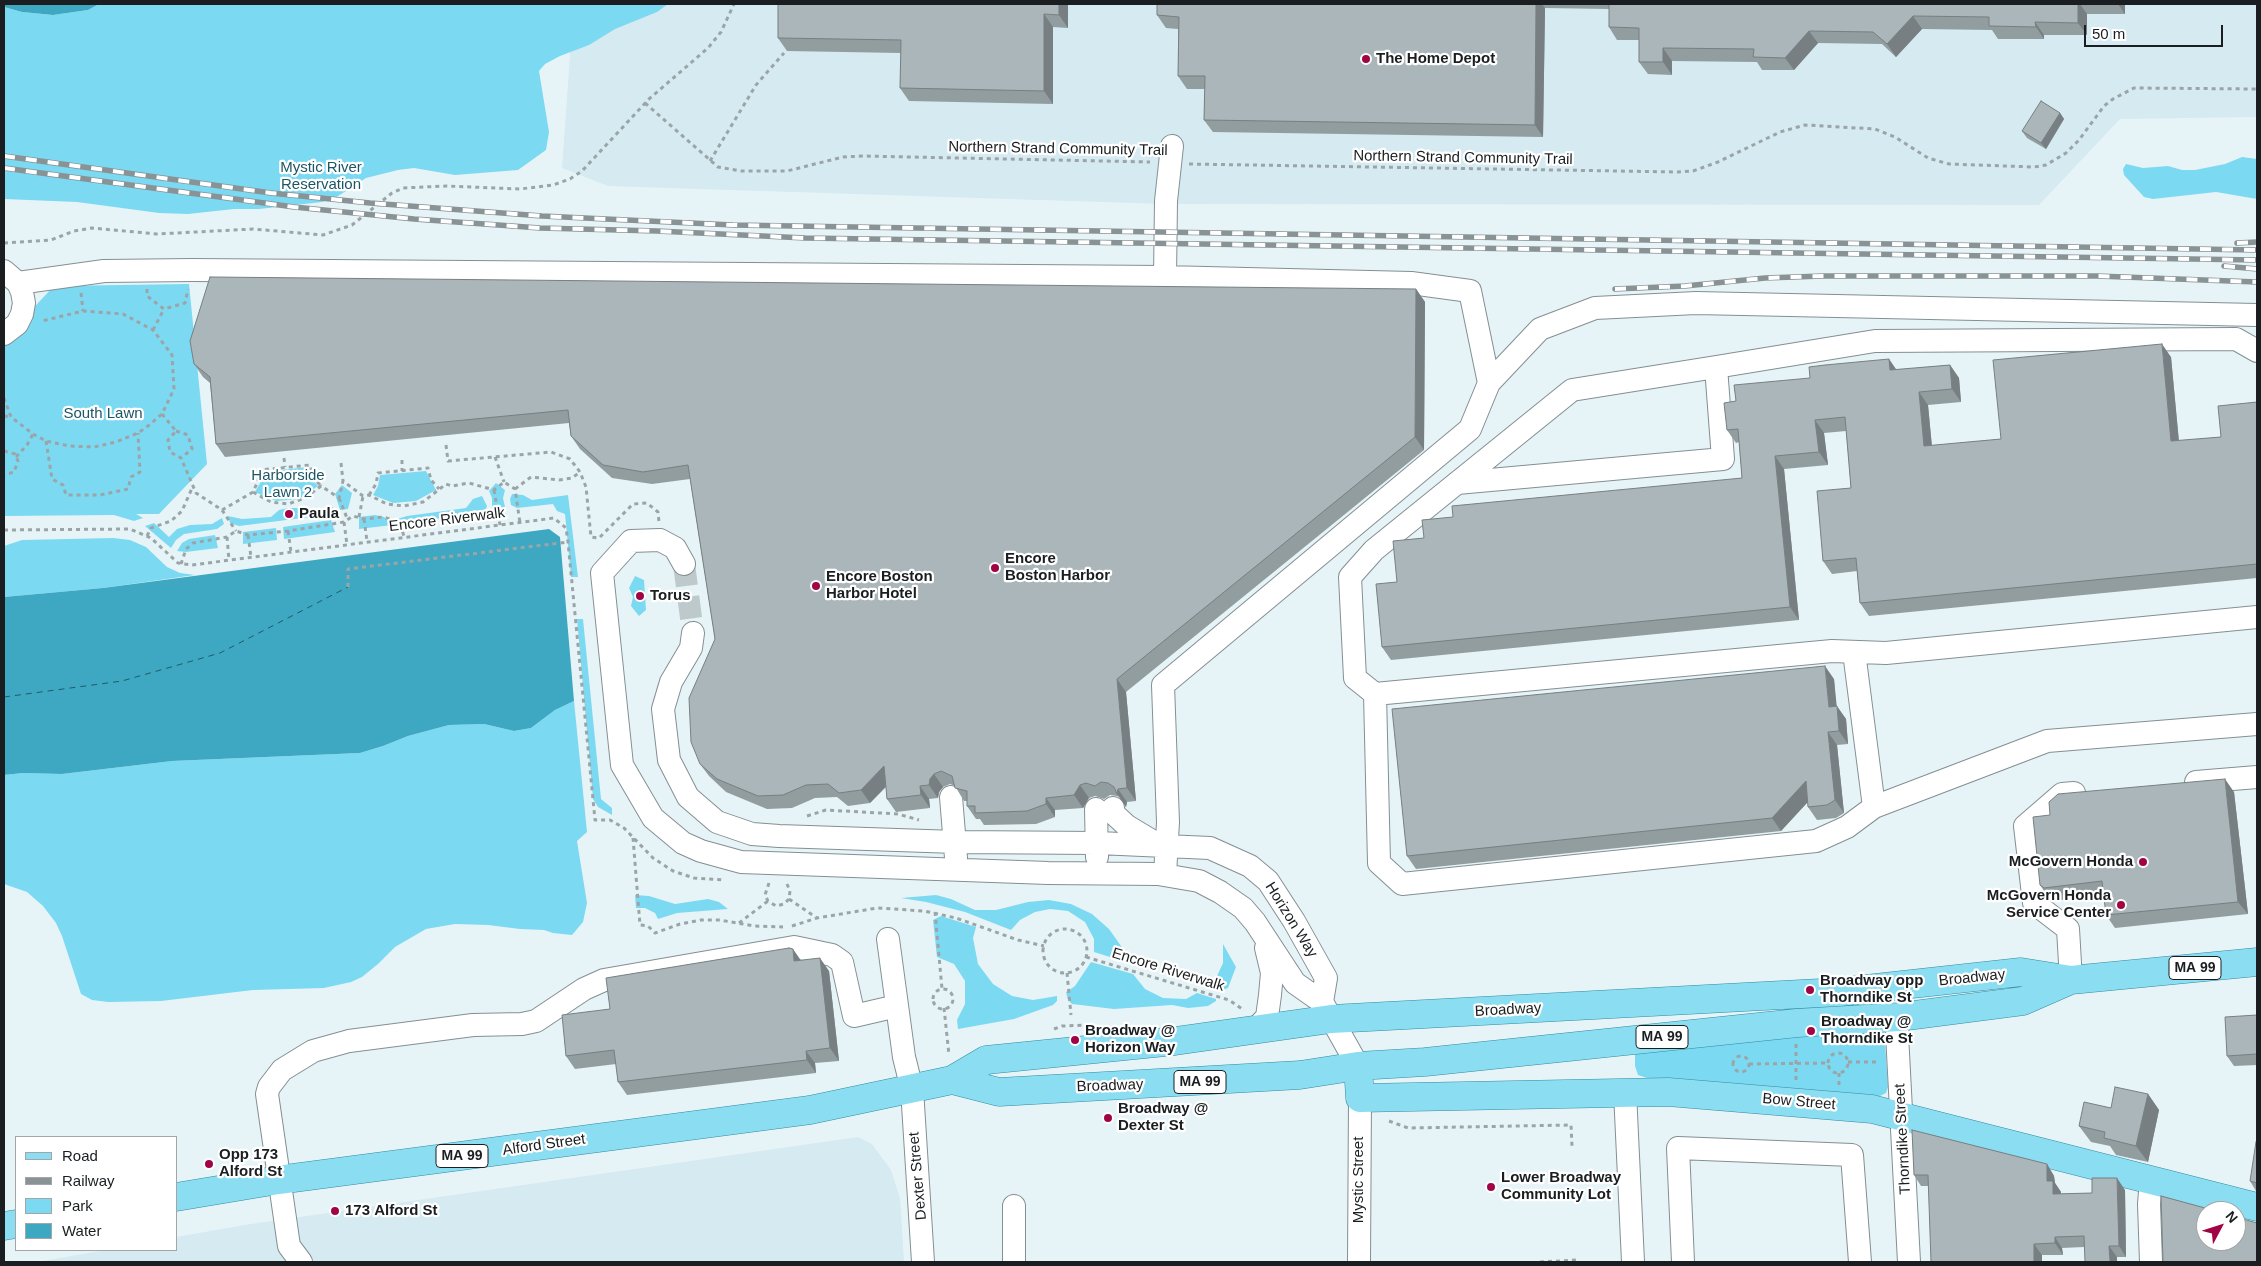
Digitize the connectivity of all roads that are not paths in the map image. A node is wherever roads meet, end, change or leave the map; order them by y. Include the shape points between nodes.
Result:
1 (1171, 155) road end
2 (1165, 276) junction
3 (11, 277) edge
4 (2257, 315) edge
5 (4, 334) edge
6 (2257, 352) edge
7 (1716, 367) junction
8 (1489, 383) junction
9 (1457, 483) junction
10 (684, 564) tunnel mouth
11 (2257, 617) edge
12 (693, 633) tunnel mouth
13 (1854, 652) junction
14 (1375, 694) junction
15 (2257, 724) edge
16 (2257, 777) edge
17 (2179, 784) edge
18 (2091, 791) edge
19 (951, 797) edge
20 (1874, 806) junction
21 (956, 842) junction
22 (1098, 843) junction
23 (1164, 846) junction
24 (956, 870) junction
25 (1096, 873) junction
26 (1165, 875) junction
27 (1264, 937) junction
28 (888, 939) dead end
29 (2257, 962) edge
30 (2071, 980) junction
31 (897, 1006) junction
32 (1327, 1010) junction
33 (1899, 1017) junction
34 (1248, 1019) junction
35 (1358, 1066) junction
36 (951, 1069) junction
37 (912, 1089) junction
38 (1626, 1092) junction
39 (1360, 1098) junction
40 (1903, 1115) junction
41 (278, 1180) junction
42 (2151, 1180) junction
43 (178, 1197) edge
44 (1014, 1206) dead end
45 (2257, 1207) edge
46 (301, 1262) edge
47 (923, 1262) edge
48 (1014, 1262) edge
49 (1359, 1262) edge
50 (1633, 1262) edge
51 (1683, 1262) edge
52 (1860, 1262) edge
53 (1909, 1262) edge
54 (2151, 1262) edge

1 - 2 street via 1166,201
2 - 3 street via 192,270
2 - 8 street via 1411,283 1470,292
3 - 5 street via 22,292 24,303 17,324
4 - 8 street via 1696,303 1595,308 1540,329
6 - 7 street via 2236,339 1875,341
7 - 9 street via 1572,390
7 - 9 street via 1723,459
8 - 23 street via 1470,429 1163,685
9 - 14 street via 1374,550 1350,577 1355,678
10 - 24 street via 676,548 660,540 631,541 602,573 622,765 653,818 683,843 742,862
11 - 13 street via 1886,653
12 - 21 street, Horizon Way via 691,648 671,682 662,710 669,760 688,797 717,822 752,834
13 - 14 street via 1832,651
13 - 20 street
14 - 20 street via 1379,863 1402,884 1816,841 1847,827
15 - 20 street via 2047,741
16 - 17 street
18 - 30 street via 2062,794 2025,826 2034,903 2068,929
19 - 21 street
21 - 22 street, Horizon Way
21 - 24 street
22 - 23 street, Horizon Way
22 - 23 street via 1104,808 1127,826
22 - 25 street
23 - 26 street
23 - 32 street, Horizon Way via 1210,848 1250,866 1268,880 1326,978
24 - 25 street
25 - 26 street
26 - 27 street via 1199,881 1220,892 1242,908
27 - 32 street via 1296,984
27 - 34 street via 1272,973 1267,1017
28 - 31 street, Dexter Street
29 - 30 main road, Broadway / MA 99
30 - 32 main road, Broadway / MA 99 via 2021,972 1838,992
30 - 33 main road, Broadway / MA 99 via 2023,1001
31 - 37 street, Dexter Street
31 - 41 street via 854,1016 842,962 832,955 794,947 604,980 584,989 536,1021 522,1024 473,1025 325,1047 291,1063 269,1087 266,1102
32 - 34 main road, Broadway / MA 99
32 - 35 street
33 - 35 main road, Broadway / MA 99 via 1797,1023
33 - 40 street, Thorndike Street via 1897,1034
34 - 36 main road, Broadway / MA 99 via 1175,1041 986,1060
35 - 36 main road, Broadway / MA 99 via 1294,1076 999,1092
35 - 39 main road
36 - 37 main road, Broadway / MA 99
37 - 41 main road, Alford Street / MA 99 via 810,1110
37 - 47 street, Dexter Street
38 - 39 main road, Bow Street
38 - 40 main road, Bow Street via 1706,1094 1872,1109
38 - 50 street
39 - 49 street, Mystic Street
40 - 42 main road, Bow Street
40 - 53 street, Thorndike Street
41 - 43 main road, Alford Street / MA 99
41 - 46 street via 289,1246
42 - 45 main road, Bow Street
42 - 54 street
44 - 48 street
51 - 52 street via 1678,1148 1852,1154

